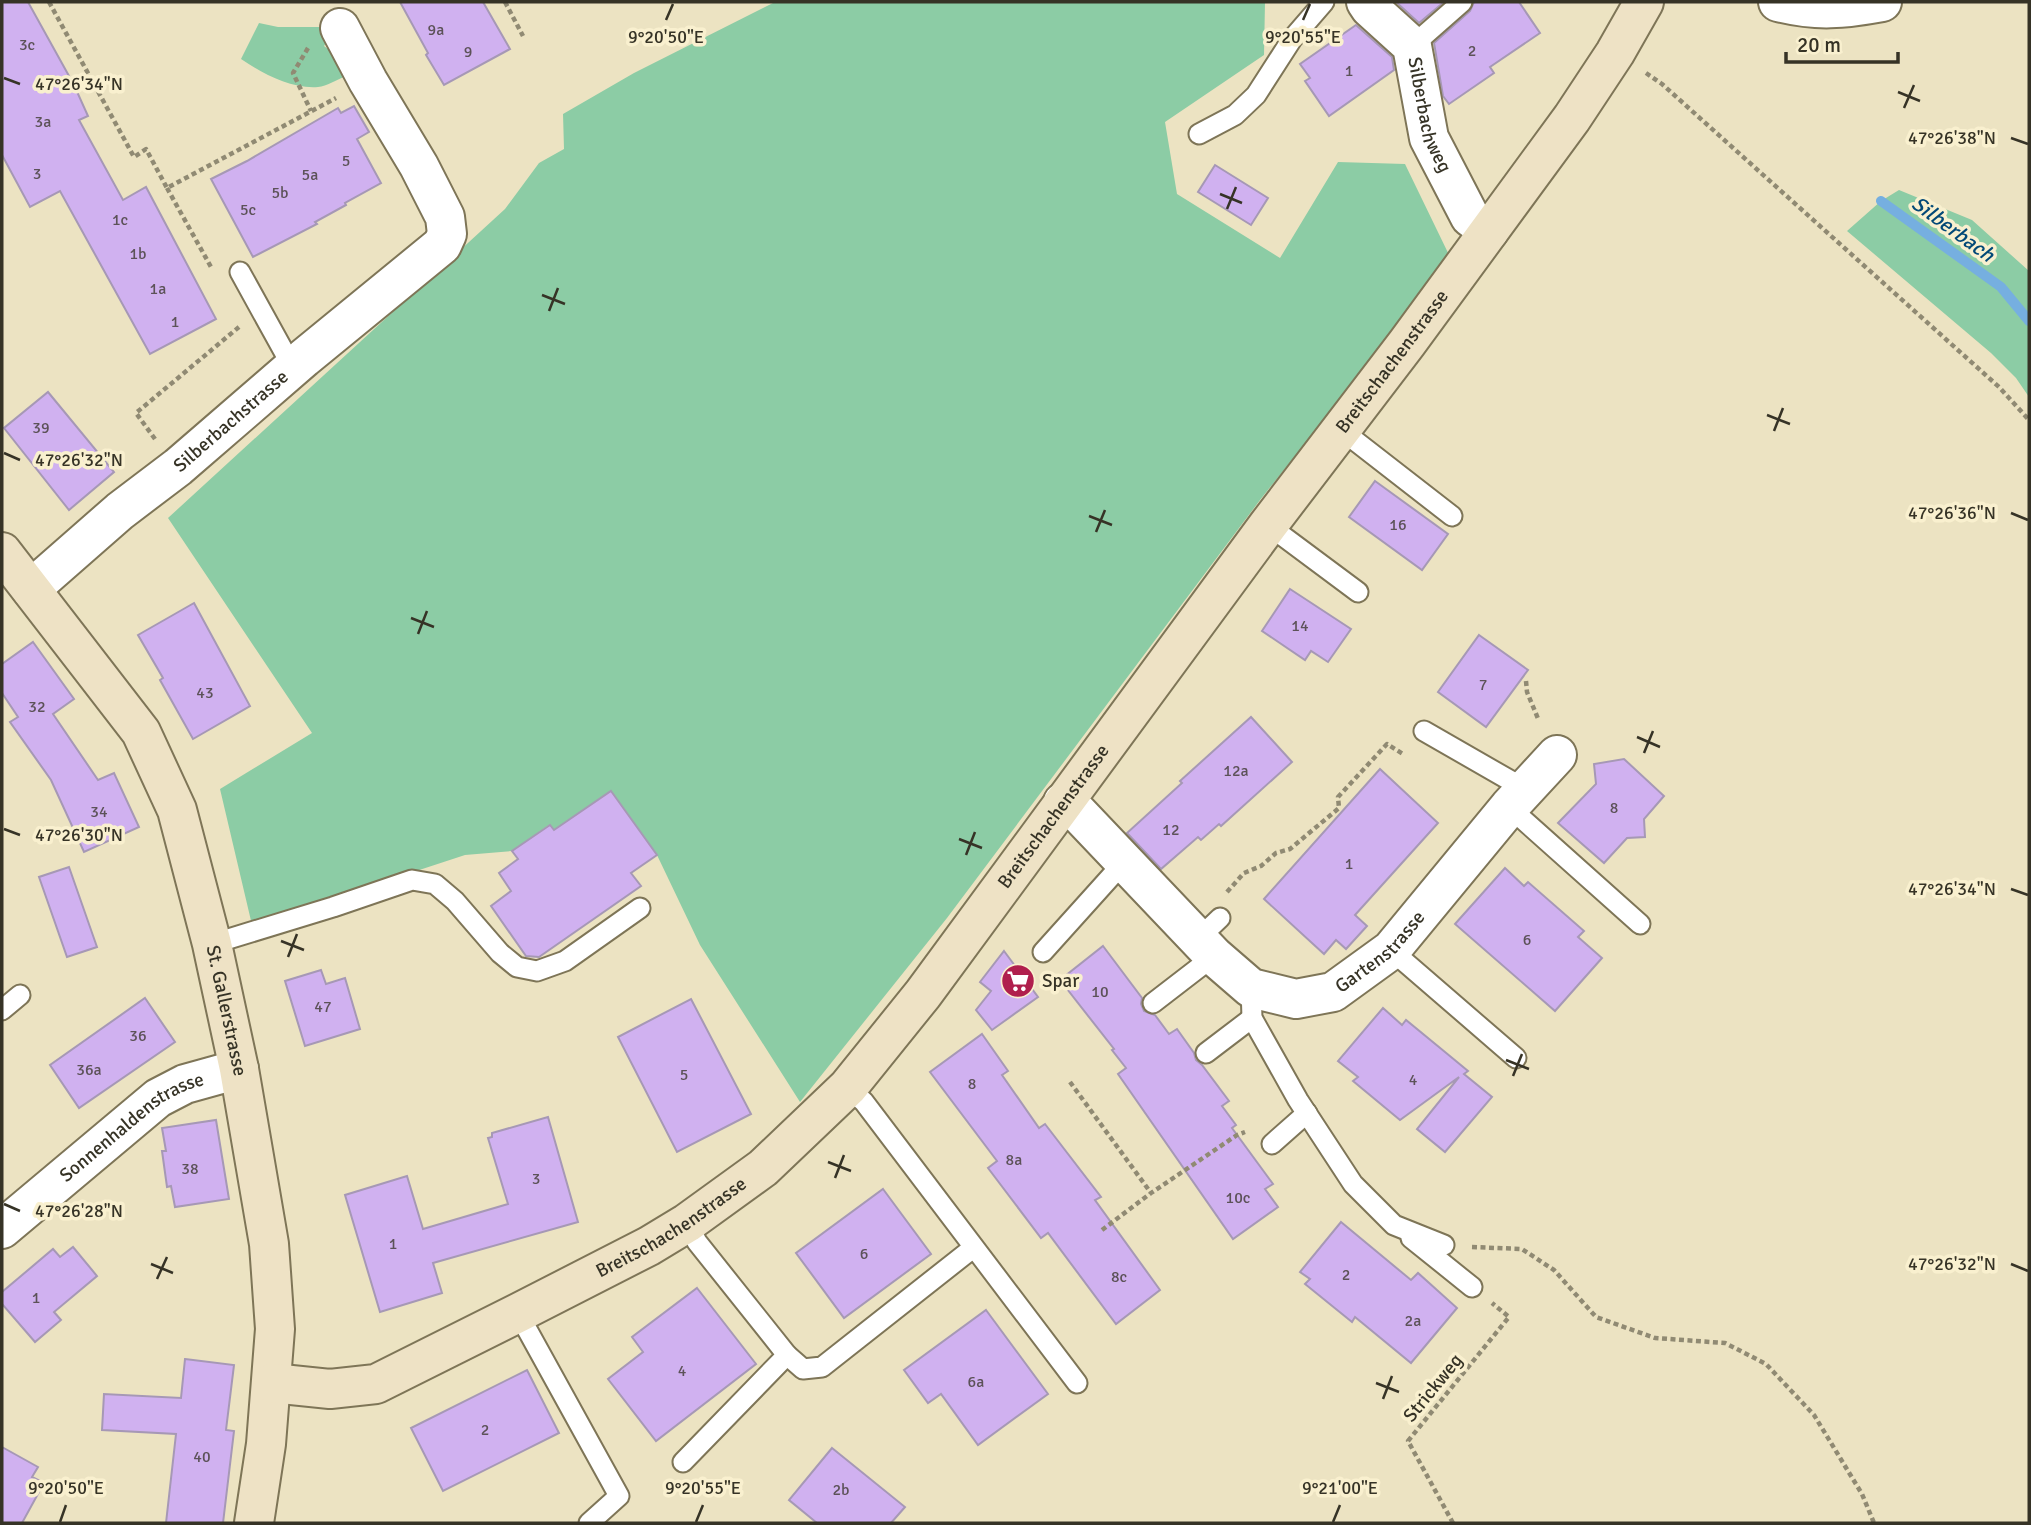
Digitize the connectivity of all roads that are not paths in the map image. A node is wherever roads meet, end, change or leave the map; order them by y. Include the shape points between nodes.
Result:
1 (1324, 2) edge
2 (1366, 2) edge
3 (1462, 2) edge
4 (1644, 2) edge
5 (1778, 2) edge
6 (1882, 2) edge
7 (340, 28) road end
8 (1412, 46) junction
9 (1199, 134) dead end
10 (1489, 231) junction
11 (240, 272) dead end
12 (293, 368) junction
13 (1340, 429) junction
14 (1452, 516) dead end
15 (1268, 525) junction
16 (2, 552) edge
17 (31, 589) junction
18 (1358, 592) dead end
19 (1424, 731) road end
20 (1552, 746) road end
21 (1517, 798) junction
22 (1063, 802) junction
23 (1124, 862) junction
24 (640, 908) dead end
25 (1640, 924) dead end
26 (1210, 938) junction
27 (212, 944) junction
28 (1391, 950) junction
29 (1043, 952) dead end
30 (20, 995) dead end
31 (1153, 1003) dead end
32 (1252, 1003) junction
33 (2, 1010) edge
34 (1206, 1053) dead end
35 (1516, 1058) dead end
36 (239, 1069) junction
37 (848, 1087) junction
38 (1307, 1113) junction
39 (1272, 1144) dead end
40 (687, 1223) junction
41 (1394, 1225) junction
42 (2, 1229) edge
43 (1444, 1245) road end
44 (973, 1248) junction
45 (1472, 1287) road end
46 (518, 1313) junction
47 (787, 1355) junction
48 (272, 1383) junction
49 (1077, 1383) dead end
50 (682, 1462) dead end
51 (254, 1523) edge
52 (589, 1523) edge

1 - 9 lane via 1292,39 1256,95 1235,116
2 - 8 street, Silberbachweg
3 - 8 lane
4 - 10 street, Breitschachenstrasse via 1572,118
5 - 6 street via 1843,9
7 - 12 street, Silberbachstrasse via 419,166 445,217 447,234 442,245
8 - 10 street, Silberbachweg via 1429,138 1471,217
10 - 13 street, Breitschachenstrasse
11 - 12 lane
12 - 17 street, Silberbachstrasse
13 - 14 lane
13 - 15 street, Breitschachenstrasse
15 - 18 lane
15 - 22 street, Breitschachenstrasse
16 - 17 street, St. Gallerstrasse
17 - 27 street, St. Gallerstrasse via 141,732 177,810
19 - 21 lane
20 - 21 street, Gartenstrasse
21 - 25 lane
21 - 28 street, Gartenstrasse
22 - 23 street, Gartenstrasse
22 - 37 street, Breitschachenstrasse via 923,994
23 - 26 street, Gartenstrasse
23 - 29 lane
24 - 27 lane via 565,961 537,971 517,967 500,953 435,884 412,880
26 - 31 lane
26 - 32 street, Gartenstrasse
27 - 36 street, St. Gallerstrasse
28 - 32 street, Gartenstrasse via 1333,992
28 - 35 lane
30 - 33 lane
32 - 34 lane
32 - 38 lane
36 - 42 street, Sonnenhaldenstrasse via 186,1084 158,1098
36 - 48 street, St. Gallerstrasse via 269,1244 275,1329
37 - 40 street, Breitschachenstrasse via 763,1168
37 - 44 lane
38 - 39 lane
38 - 41 lane via 1353,1184
40 - 46 street, Breitschachenstrasse
40 - 47 lane via 697,1242
41 - 43 lane
41 - 45 lane
44 - 47 lane via 822,1367 803,1369
44 - 49 lane
46 - 48 street, Breitschachenstrasse via 376,1384 330,1389
46 - 52 lane via 620,1496
47 - 50 lane
48 - 51 street, St. Gallerstrasse

